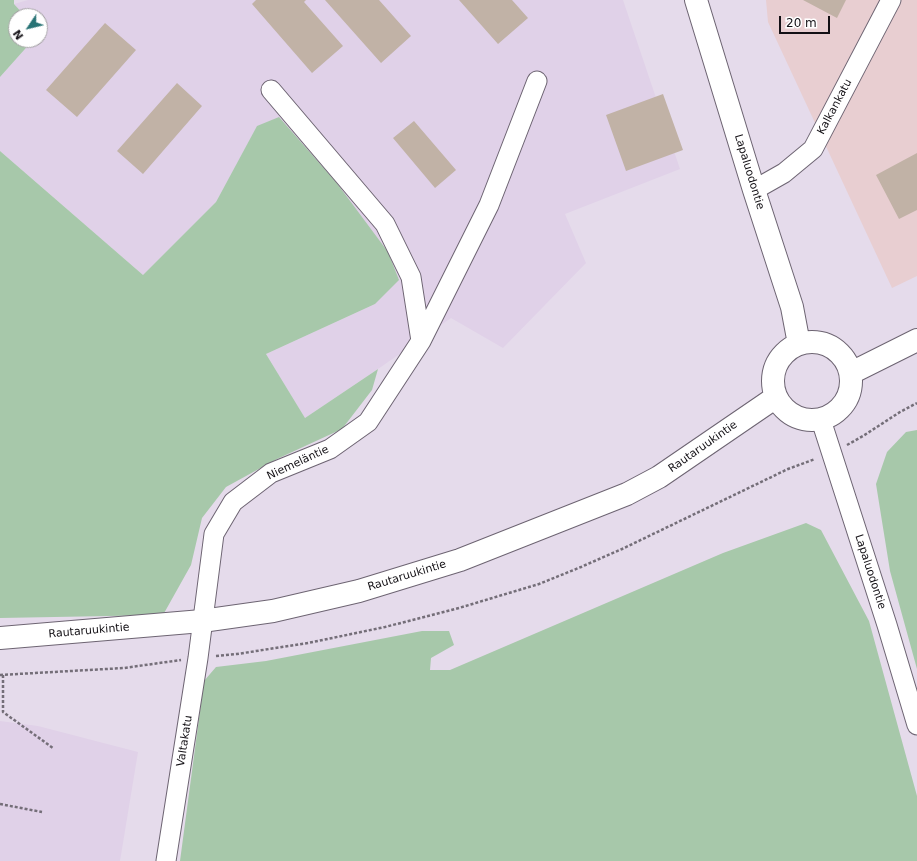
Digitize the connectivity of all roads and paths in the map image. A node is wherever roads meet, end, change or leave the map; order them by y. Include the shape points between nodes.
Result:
1 (696, 0) edge
2 (891, 0) edge
3 (537, 81) dead end
4 (271, 90) dead end
5 (754, 190) junction
6 (917, 340) edge
7 (420, 342) junction
8 (799, 344) junction
9 (851, 373) junction
10 (776, 397) junction
11 (917, 403) edge
12 (821, 420) junction
13 (831, 453) junction
14 (202, 621) junction
15 (0, 638) edge
16 (198, 658) junction
17 (1, 675) edge
18 (2, 712) edge
19 (917, 725) edge
20 (53, 748) dead end
21 (0, 804) edge
22 (42, 812) dead end
23 (166, 861) edge

1 - 5 main road, Lapaluodontie
2 - 5 street, Kalkankatu via 813,149 784,173
3 - 7 street, Niemeläntie via 489,205
4 - 7 street via 385,224 411,277
5 - 8 main road, Lapaluodontie via 792,307
6 - 9 main road
7 - 14 street, Niemeläntie via 368,422 330,449 272,473 233,502 214,534
8 - 9 main road via 825,344 837,351 846,361
8 - 10 main road via 788,350 779,360 773,384
9 - 12 main road via 848,397 842,407
10 - 12 main road via 784,408 795,416
10 - 14 main road, Rautaruukintie via 659,477 627,494 468,558 359,591 272,611
11 - 13 path via 854,442
12 - 13 street, Lapaluodontie
13 - 16 path via 788,469 622,549 540,584 385,627 308,643
13 - 19 street, Lapaluodontie
14 - 15 main road, Rautaruukintie
14 - 16 street, Valtakatu
16 - 17 path via 124,668
16 - 23 street, Valtakatu
17 - 18 path
18 - 20 path
21 - 22 path

